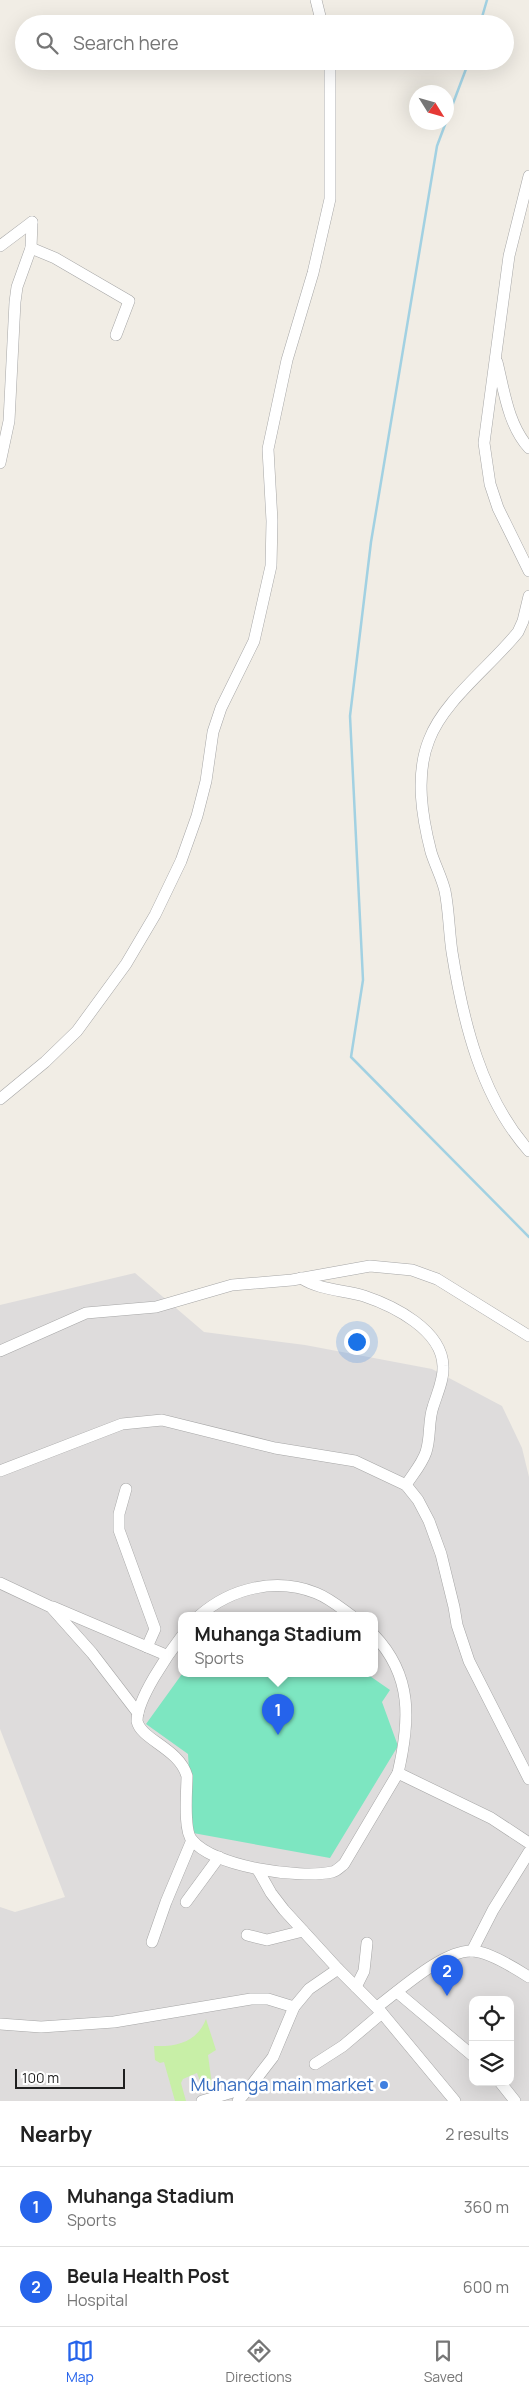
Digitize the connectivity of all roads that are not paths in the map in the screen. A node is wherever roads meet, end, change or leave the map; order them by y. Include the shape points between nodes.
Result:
1 (316, 0) edge
2 (320, 15) edge
3 (330, 70) edge
4 (529, 176) edge
5 (0, 246) edge
6 (32, 248) junction
7 (116, 335) dead end
8 (496, 358) junction
9 (529, 448) edge
10 (0, 463) edge
11 (529, 571) edge
12 (529, 596) edge
13 (0, 1099) edge
14 (529, 1151) edge
15 (301, 1278) junction
16 (529, 1336) edge
17 (0, 1351) edge
18 (0, 1471) edge
19 (406, 1484) junction
20 (126, 1489) dead end
21 (0, 1583) edge
22 (51, 1607) junction
23 (204, 1612) edge
24 (346, 1612) edge
25 (378, 1638) edge
26 (178, 1641) edge
27 (147, 1647) junction
28 (166, 1655) junction
29 (138, 1713) junction
30 (398, 1773) junction
31 (529, 1779) edge
32 (192, 1840) junction
33 (529, 1844) edge
34 (219, 1857) junction
35 (258, 1870) junction
36 (186, 1902) dead end
37 (302, 1931) junction
38 (248, 1935) dead end
39 (152, 1942) dead end
40 (367, 1943) dead end
41 (472, 1951) junction
42 (338, 1969) junction
43 (529, 1977) edge
44 (356, 1987) junction
45 (398, 1992) junction
46 (294, 2007) junction
47 (379, 2010) junction
48 (0, 2024) edge
49 (469, 2053) edge
50 (315, 2064) dead end
51 (503, 2086) edge
52 (250, 2087) junction
53 (202, 2101) edge
54 (238, 2101) edge
55 (455, 2101) edge
56 (515, 2101) edge

1 - 2 street
3 - 13 street via 330,198 268,449 271,566 254,641 221,708 213,732 197,816 181,861 155,915 126,964 77,1031
4 - 8 street via 509,256
5 - 6 street via 32,222
6 - 7 street via 129,301
6 - 10 street via 16,294 9,421
8 - 9 street via 511,416
8 - 11 street via 484,443 487,468 498,508
12 - 14 street via 518,632 450,707 429,739 422,771 422,792 432,853 444,890 463,1008 473,1044 496,1102
15 - 16 street via 370,1266 412,1270 442,1282
15 - 17 street via 244,1282 156,1307 86,1313
15 - 19 street via 310,1284 365,1297 394,1310 411,1320 441,1353 443,1373 430,1415 426,1452
18 - 19 street via 122,1424 162,1420 275,1448 355,1461
19 - 31 street via 425,1511 435,1538 469,1661
20 - 27 street via 119,1514 119,1530 155,1629
21 - 22 street
22 - 27 street
22 - 29 street via 92,1653
23 - 24 street via 241,1591 288,1585 318,1593
25 - 30 street via 399,1670 404,1689 405,1742
26 - 28 street
27 - 28 street
28 - 29 street
29 - 32 street via 138,1726 142,1731 184,1766 187,1824
30 - 33 street via 492,1818
30 - 35 street via 338,1870 305,1873
32 - 34 street
32 - 39 street
33 - 41 street
34 - 35 street
34 - 36 street
35 - 37 street via 270,1893
37 - 38 street via 266,1940
37 - 42 street
40 - 44 street via 364,1971
41 - 43 street via 505,1963
41 - 45 street via 437,1962
42 - 44 street
42 - 46 street via 309,1989
44 - 47 street
45 - 47 street
45 - 49 street
46 - 48 street via 268,1999 251,1998 114,2022 35,2027
46 - 52 street via 273,2057
47 - 50 street via 343,2046
47 - 55 street
51 - 56 street
52 - 53 street
52 - 54 street

